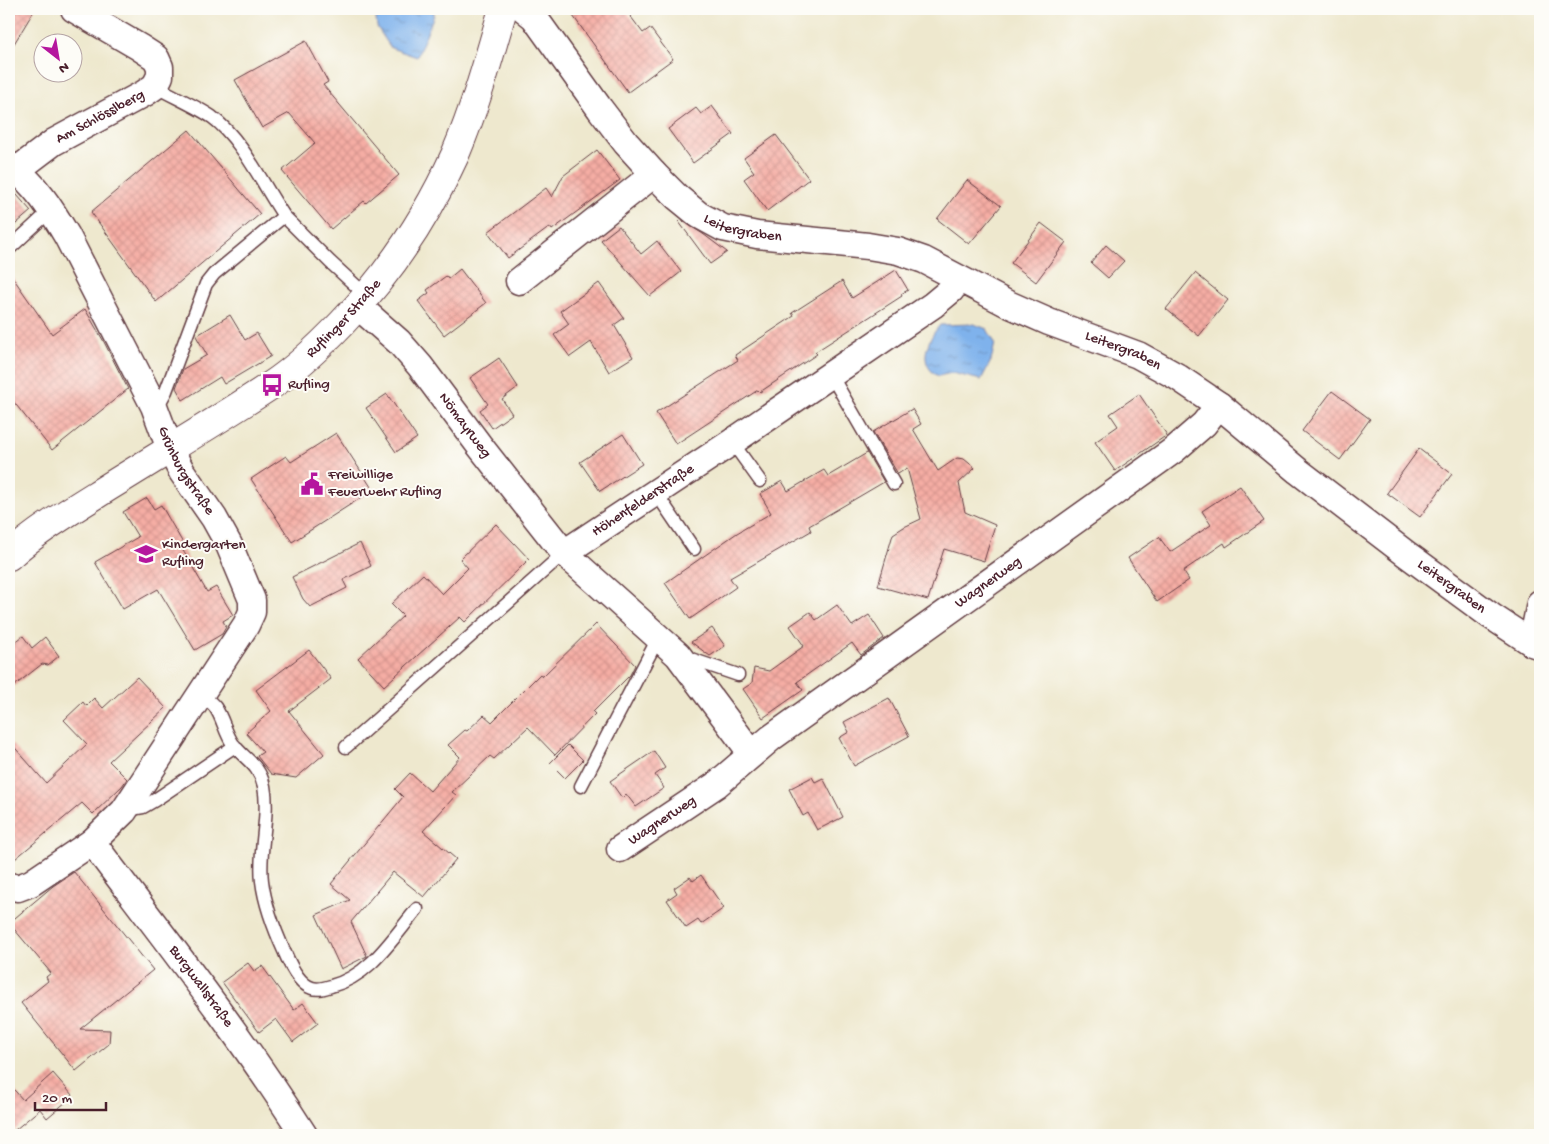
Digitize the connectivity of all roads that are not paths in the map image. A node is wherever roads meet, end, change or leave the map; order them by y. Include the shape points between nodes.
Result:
1 (74, 9) edge
2 (503, 9) edge
3 (524, 9) edge
4 (155, 86) junction
5 (13, 168) edge
6 (654, 174) junction
7 (52, 210) junction
8 (284, 216) junction
9 (9, 250) edge
10 (959, 278) junction
11 (519, 281) dead end
12 (363, 301) junction
13 (831, 375) junction
14 (1219, 405) junction
15 (154, 406) junction
16 (732, 442) junction
17 (170, 449) junction
18 (760, 481) dead end
19 (894, 484) dead end
20 (656, 493) junction
21 (694, 549) dead end
22 (564, 553) junction
23 (9, 556) edge
24 (1540, 603) edge
25 (1536, 644) edge
26 (669, 647) junction
27 (738, 675) dead end
28 (200, 694) junction
29 (235, 746) junction
30 (346, 747) dead end
31 (752, 754) junction
32 (581, 786) dead end
33 (124, 811) junction
34 (92, 842) junction
35 (620, 849) dead end
36 (9, 886) edge
37 (417, 909) dead end
38 (304, 1135) edge

1 - 4 street, Am Schlösslberg via 156,58 160,76
2 - 12 street, Ruflinger Straße via 454,155 410,237
3 - 6 street, Leitergraben via 534,17 600,109
4 - 5 street, Am Schlösslberg
4 - 8 lane via 211,117 225,129 240,146
5 - 7 street, Grünburgstraße via 37,189
6 - 10 street, Leitergraben via 699,215 724,228 757,235 898,251
6 - 11 street
7 - 9 lane
7 - 15 street, Grünburgstraße
8 - 12 lane
8 - 15 lane via 206,284 166,391
10 - 13 street, Höhenfelderstraße via 951,290 933,305
10 - 14 street, Leitergraben via 1008,304 1138,355
12 - 17 street, Ruflinger Straße via 324,342 277,381
12 - 22 street, Nömayrweg via 420,366
13 - 16 street, Höhenfelderstraße
13 - 19 lane
14 - 25 street, Leitergraben via 1405,553 1491,616
14 - 31 street, Wagnerweg via 1204,424 1174,450
15 - 17 street, Grünburgstraße
16 - 18 lane
16 - 20 street, Höhenfelderstraße
17 - 23 street, Ruflinger Straße via 82,504
17 - 28 street, Grünburgstraße via 229,545 252,600 252,612 246,626
20 - 21 lane
20 - 22 street, Höhenfelderstraße
22 - 26 street
22 - 30 lane, Höhenfelderstraße
24 - 25 street
26 - 27 lane
26 - 31 street
26 - 32 lane via 648,656
28 - 29 lane via 214,707
28 - 33 street, Grünburgstraße
29 - 33 lane via 155,800
29 - 37 lane via 253,763 264,786 262,880 278,938 291,967 301,980 311,988 321,989 353,978 367,968
31 - 35 street, Wagnerweg via 716,785
33 - 34 street, Grünburgstraße
34 - 36 street, Grünburgstraße via 31,883 18,888
34 - 38 street, Burgwallstraße via 232,1028

